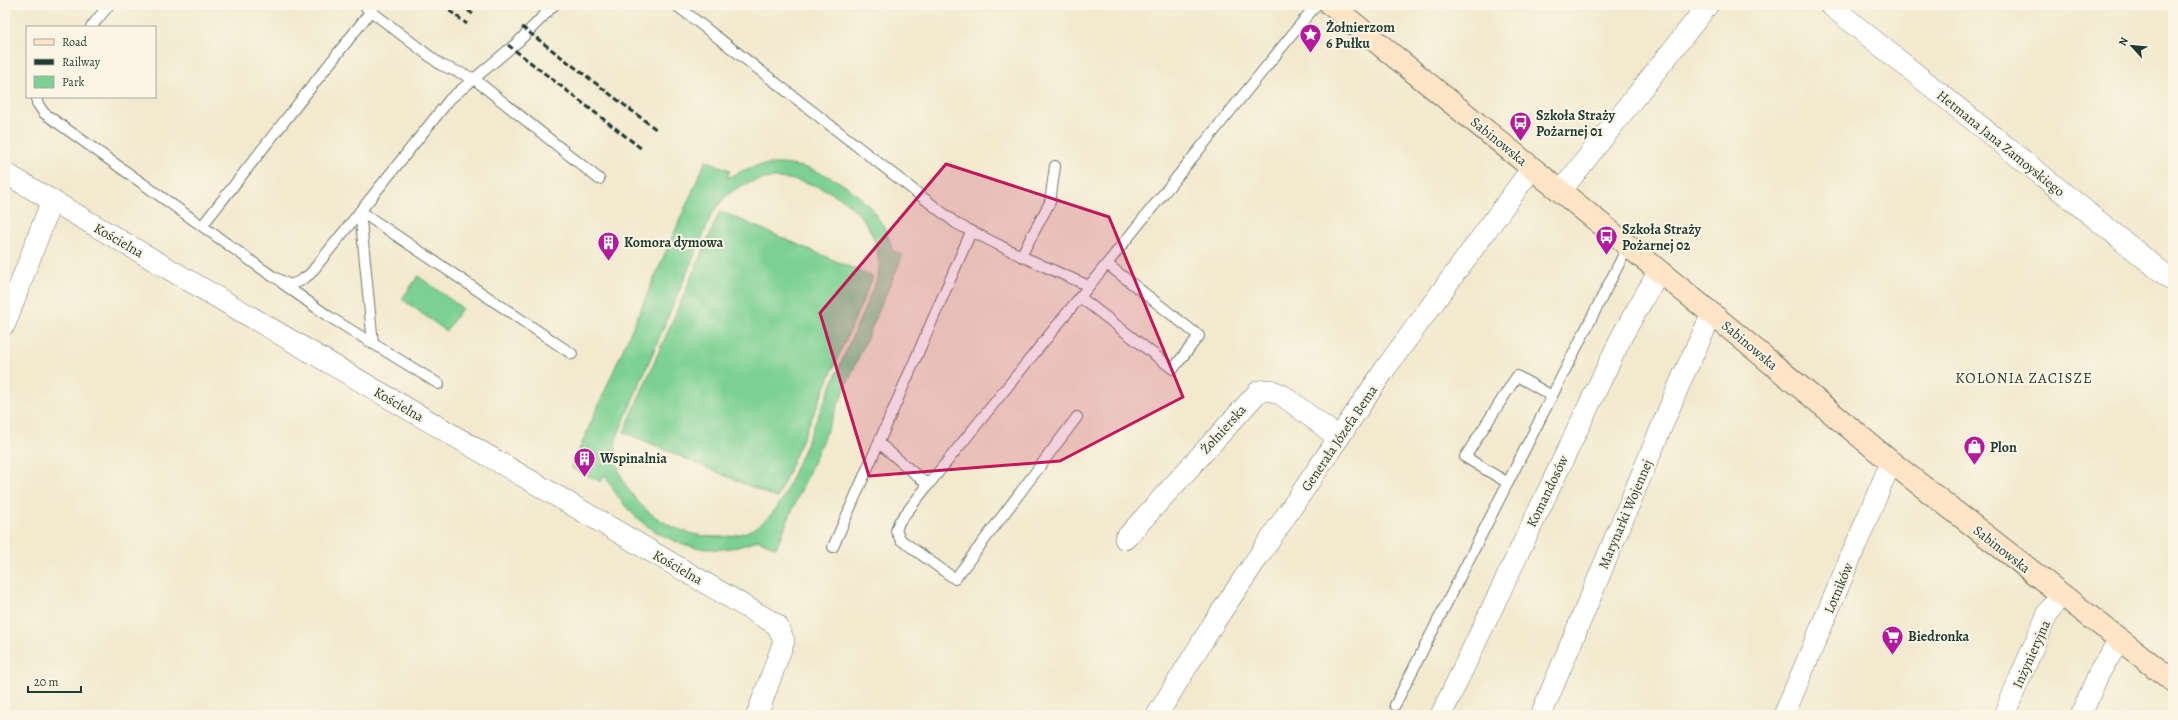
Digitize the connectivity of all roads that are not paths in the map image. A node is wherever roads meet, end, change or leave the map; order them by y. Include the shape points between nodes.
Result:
1 (109, 5) edge
2 (554, 5) edge
3 (676, 5) edge
4 (1316, 5) edge
5 (1331, 5) edge
6 (1708, 5) edge
7 (1830, 5) edge
8 (367, 8) edge
9 (92, 26) edge
10 (474, 78) junction
11 (37, 98) edge
12 (1055, 166) dead end
13 (1532, 168) junction
14 (5, 173) edge
15 (599, 179) dead end
16 (1561, 191) junction
17 (52, 200) junction
18 (360, 211) junction
19 (202, 226) junction
20 (971, 232) junction
21 (1628, 246) junction
22 (1021, 256) junction
23 (1106, 264) junction
24 (1659, 271) junction
25 (272, 276) junction
26 (2173, 281) edge
27 (1089, 286) junction
28 (1080, 297) junction
29 (1712, 314) junction
30 (5, 324) edge
31 (373, 344) junction
32 (572, 354) dead end
33 (439, 384) dead end
34 (1552, 396) junction
35 (1077, 417) dead end
36 (1339, 438) junction
37 (878, 443) junction
38 (1891, 462) junction
39 (1508, 483) junction
40 (928, 485) junction
41 (1125, 538) dead end
42 (833, 547) dead end
43 (2060, 594) junction
44 (2119, 640) junction
45 (2173, 681) edge
46 (1395, 705) dead end
47 (757, 715) edge
48 (1157, 715) edge
49 (1441, 715) edge
50 (1541, 715) edge
51 (1784, 715) edge
52 (2004, 715) edge
53 (2081, 715) edge

1 - 9 lane
2 - 10 lane via 519,41
3 - 20 lane via 943,214
4 - 23 lane
5 - 13 street, Sabinowska
6 - 16 street
7 - 26 street, Hetmana Jana Zamoyskiego
8 - 10 lane via 441,65
8 - 19 lane
10 - 15 lane
10 - 18 lane via 450,99
11 - 19 lane via 37,103 44,113
12 - 22 lane via 1050,202
13 - 16 street, Sabinowska
13 - 36 street, Generała Józefa Bema via 1385,369
14 - 17 street, Kościelna
16 - 21 street, Sabinowska
17 - 30 street
17 - 47 street, Kościelna via 777,625 784,641
18 - 25 lane via 305,278 290,285
18 - 31 lane
18 - 32 lane
19 - 25 lane
20 - 22 lane
20 - 37 lane
21 - 24 street, Sabinowska
21 - 34 lane
22 - 27 lane
23 - 27 lane
23 - 28 lane via 1199,336 1173,369
24 - 29 street, Sabinowska
24 - 49 street, Komandosów via 1619,341
25 - 31 lane
27 - 28 lane
28 - 40 lane
29 - 38 street, Sabinowska
29 - 50 street, Marynarki Wojennej via 1682,378
31 - 33 lane
34 - 39 lane
34 - 39 lane via 1517,376 1465,457
35 - 40 lane via 955,579 900,540 896,532 899,522
36 - 41 street, Żołnierska via 1282,395 1270,390 1259,391
36 - 48 street, Generała Józefa Bema via 1215,621
37 - 40 lane
37 - 42 lane
38 - 43 street, Sabinowska
38 - 51 street, Lotników
39 - 46 lane
43 - 44 street, Sabinowska
43 - 52 street, Inżynieryjna via 2047,615
44 - 45 street, Sabinowska
44 - 53 street via 2098,675

